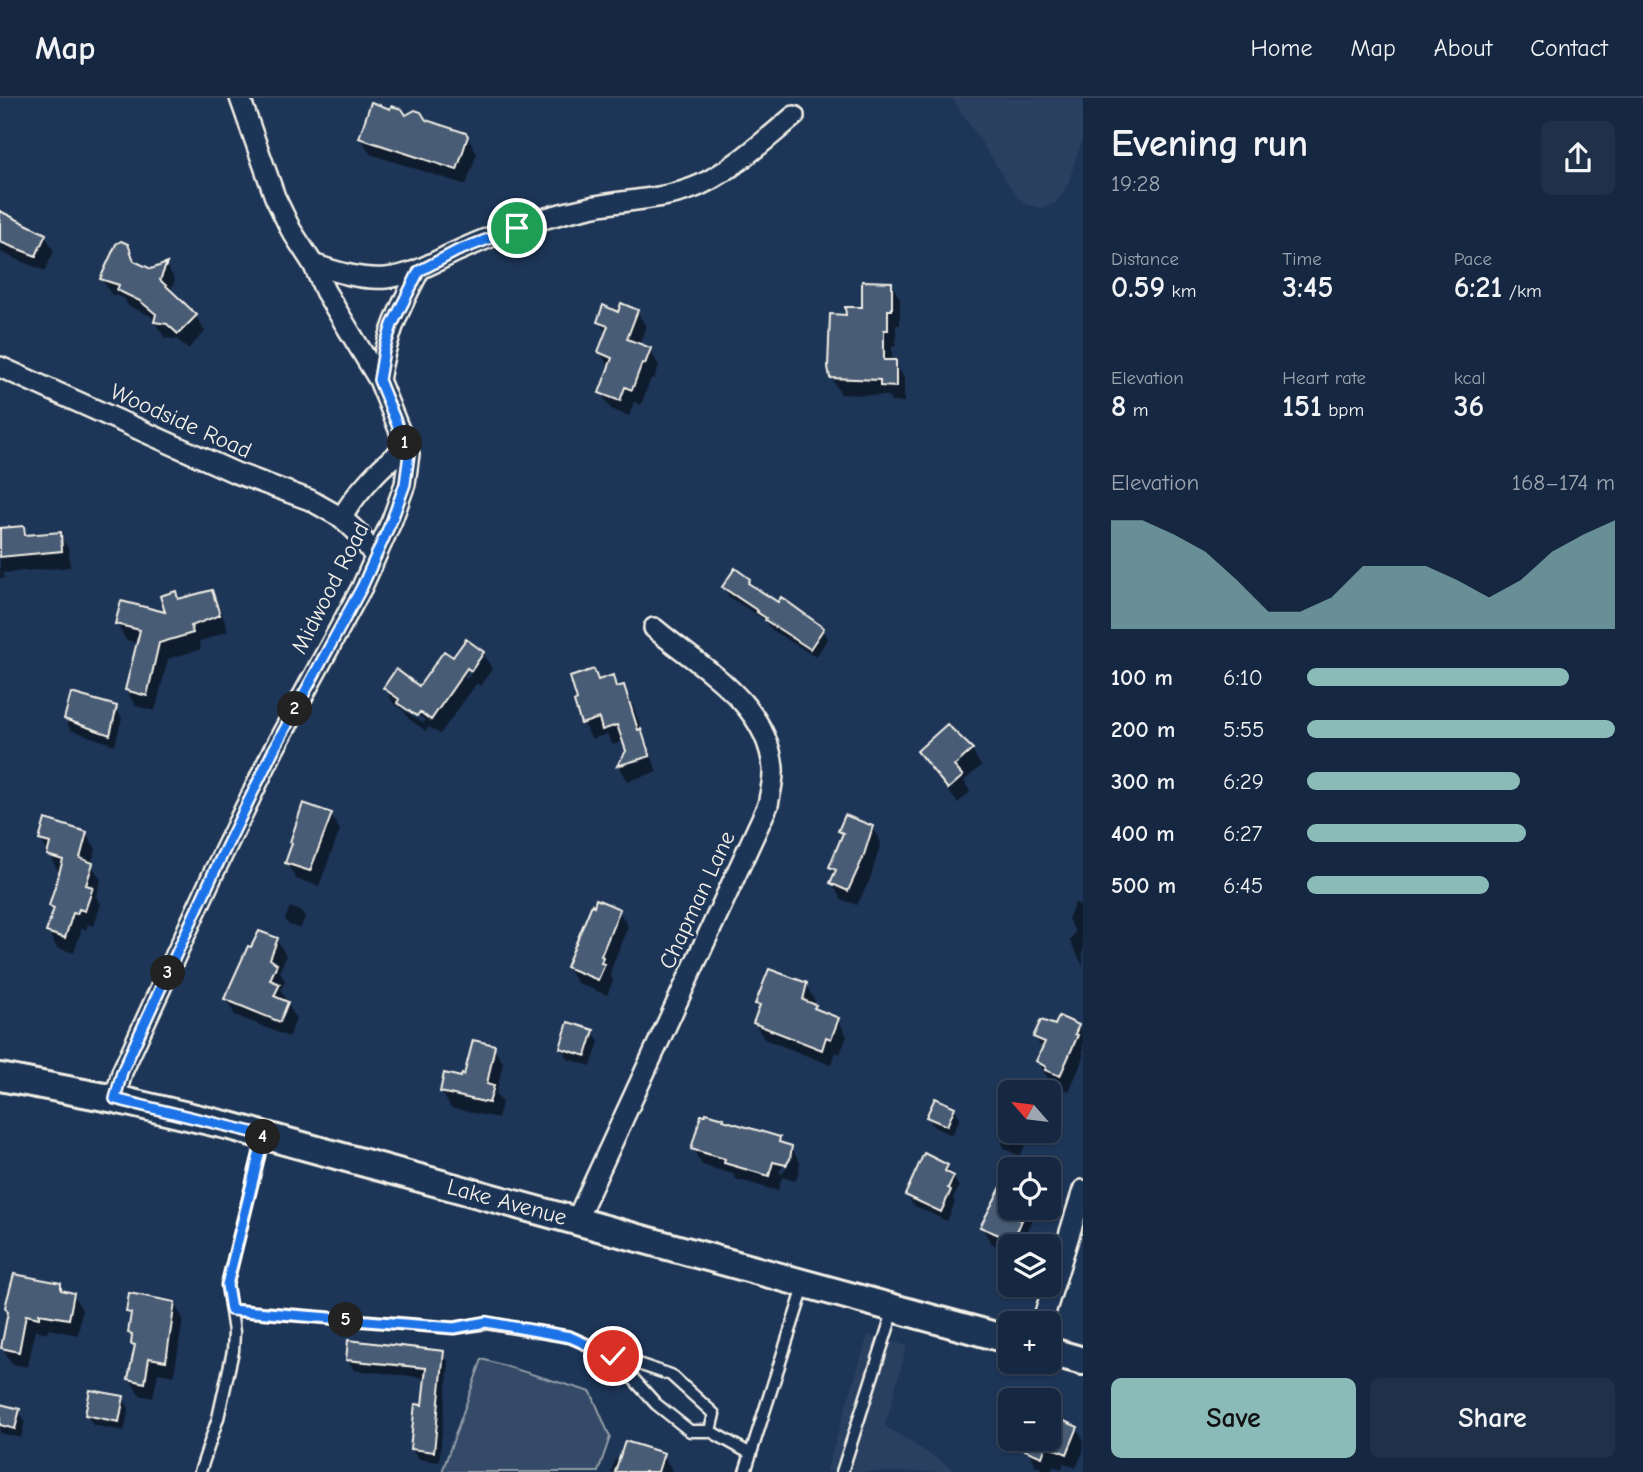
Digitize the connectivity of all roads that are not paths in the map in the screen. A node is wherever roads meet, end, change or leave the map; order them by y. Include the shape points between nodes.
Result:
1 (240, 98) edge
2 (794, 116) dead end
3 (313, 264) junction
4 (419, 271) junction
5 (0, 367) edge
6 (379, 380) junction
7 (407, 448) junction
8 (342, 518) junction
9 (375, 557) junction
10 (654, 628) dead end
11 (0, 1077) edge
12 (115, 1099) junction
13 (264, 1135) junction
14 (1083, 1190) edge
15 (576, 1221) junction
16 (805, 1284) junction
17 (894, 1308) junction
18 (231, 1310) junction
19 (1046, 1311) edge
20 (998, 1337) edge
21 (1061, 1355) edge
22 (613, 1356) junction
23 (1083, 1361) edge
24 (710, 1431) junction
25 (751, 1454) junction
26 (200, 1472) edge
27 (746, 1472) edge
28 (842, 1472) edge

1 - 3 street, Midwood Road via 275,197
2 - 4 street via 728,169 699,186 585,208 505,231
3 - 4 street via 368,277
3 - 6 street, Midwood Road
4 - 6 street via 392,325
5 - 8 street, Woodside Road via 236,473 310,500
6 - 7 street, Midwood Road
7 - 8 street via 386,463
7 - 9 street, Midwood Road via 405,484
8 - 9 street, Woodside Road
9 - 12 street, Midwood Road via 214,872 122,1072
10 - 15 street, Chapman Lane via 745,704 760,725 773,779 768,805
11 - 12 main road, Lake Avenue
12 - 13 main road, Lake Avenue
13 - 15 main road, Lake Avenue
13 - 18 lane via 227,1285
14 - 19 street
15 - 16 main road, Lake Avenue
16 - 17 main road, Lake Avenue
16 - 25 lane
17 - 20 main road, Lake Avenue
17 - 28 lane
18 - 22 lane via 454,1328 486,1322 570,1337
18 - 26 lane via 233,1351
21 - 23 main road
22 - 24 lane via 656,1404 690,1431
22 - 24 lane via 671,1375 714,1414
24 - 25 lane
25 - 27 lane

